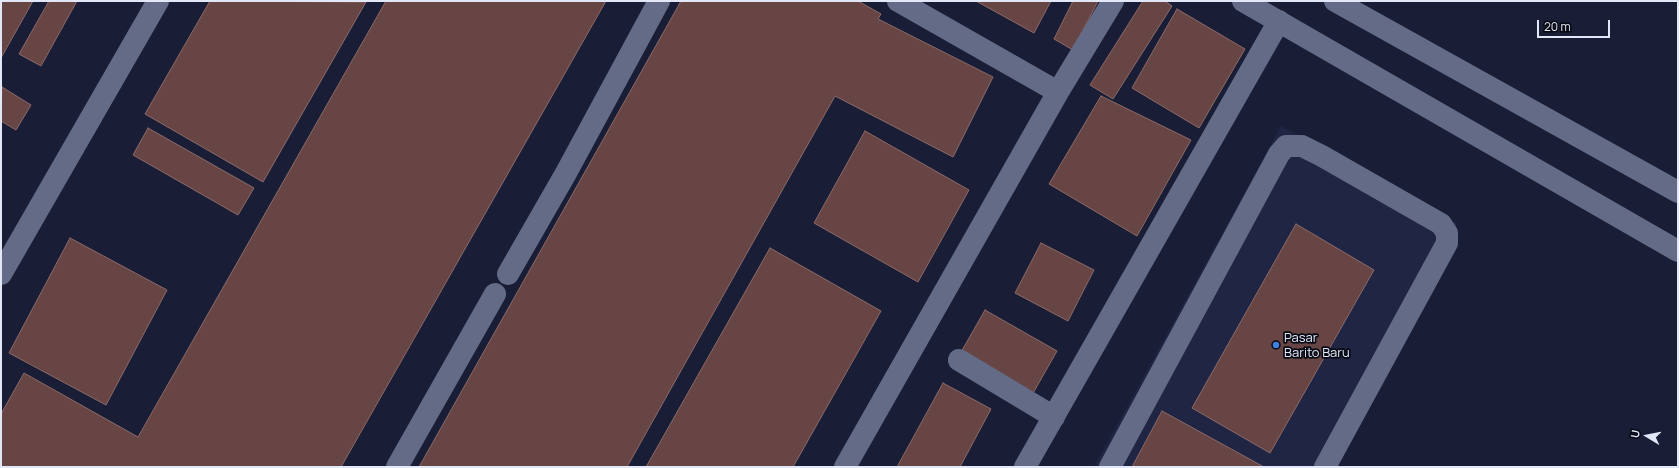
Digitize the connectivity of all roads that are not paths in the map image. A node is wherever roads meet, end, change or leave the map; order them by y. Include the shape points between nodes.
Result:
1 (158, 1) edge
2 (659, 1) edge
3 (898, 1) edge
4 (1113, 1) edge
5 (1243, 1) edge
6 (1335, 1) edge
7 (1278, 21) junction
8 (1058, 92) junction
9 (1678, 192) edge
10 (1678, 251) edge
11 (1, 274) edge
12 (508, 274) dead end
13 (495, 294) dead end
14 (959, 360) dead end
15 (1054, 417) junction
16 (397, 467) edge
17 (845, 467) edge
18 (1025, 467) edge
19 (1110, 467) edge
20 (1325, 467) edge

1 - 11 lane
2 - 12 lane
3 - 8 lane
4 - 8 lane
5 - 7 lane
6 - 9 lane
7 - 10 lane
7 - 15 lane
8 - 17 lane
13 - 16 lane
14 - 15 lane
15 - 18 lane
19 - 20 lane via 1279,154 1286,146 1302,146 1322,156 1441,224 1447,233 1447,242

